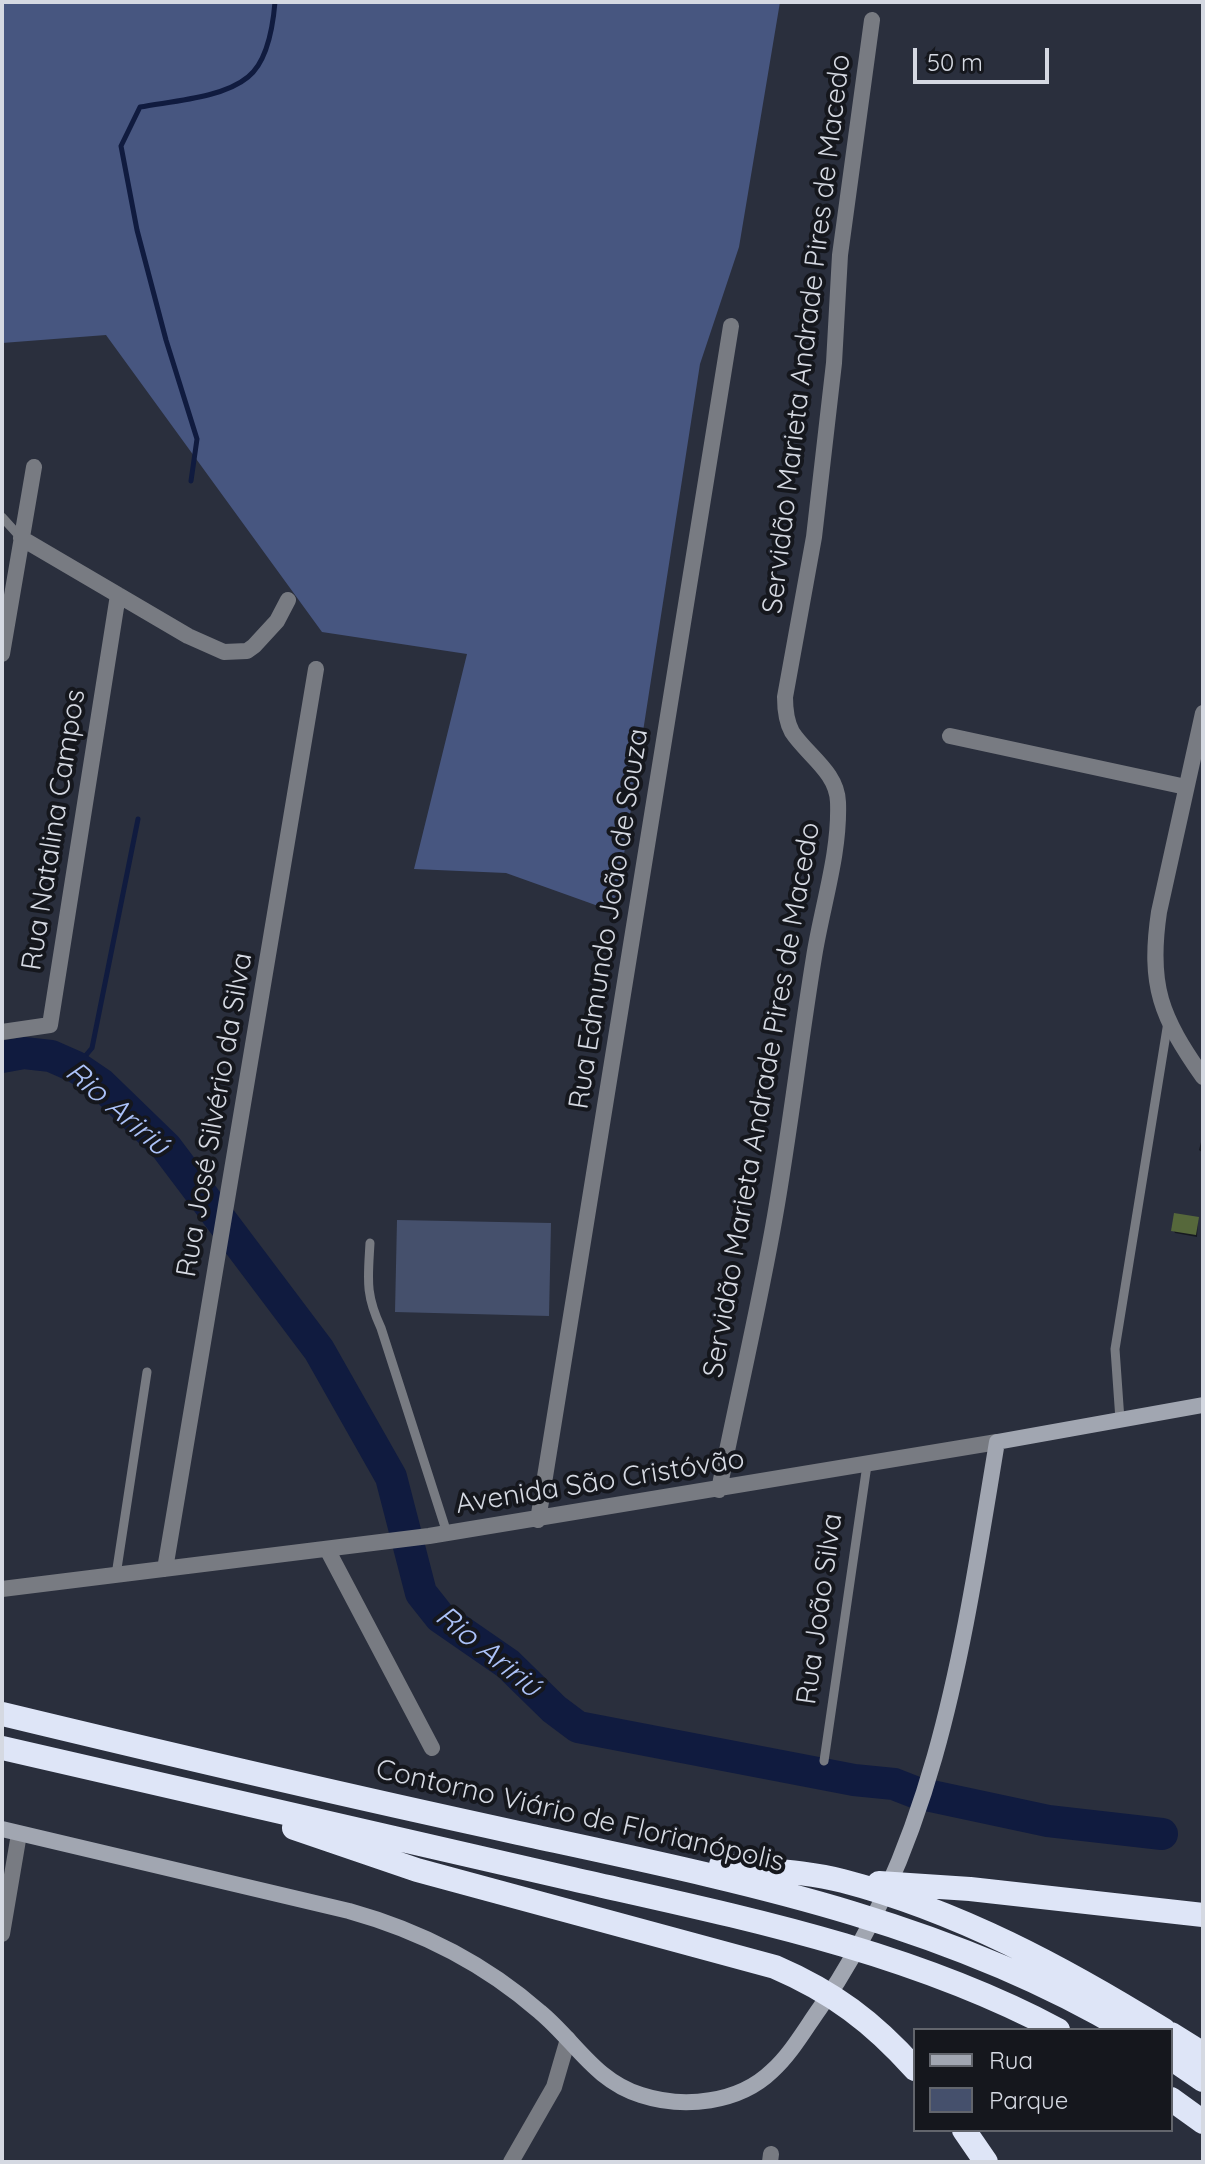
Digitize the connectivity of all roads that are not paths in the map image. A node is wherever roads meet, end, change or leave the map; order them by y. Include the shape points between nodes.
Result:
1 (872, 20) dead end
2 (731, 326) dead end
3 (34, 467) dead end
4 (2, 517) edge
5 (21, 538) junction
6 (118, 595) junction
7 (288, 600) dead end
8 (2, 654) edge
9 (316, 669) dead end
10 (1203, 713) edge
11 (950, 736) dead end
12 (1186, 787) junction
13 (1168, 1022) junction
14 (2, 1032) edge
15 (1203, 1077) edge
16 (370, 1243) dead end
17 (147, 1372) dead end
18 (1203, 1405) edge
19 (1120, 1420) junction
20 (997, 1442) junction
21 (867, 1465) junction
22 (719, 1490) junction
23 (538, 1520) junction
24 (447, 1533) junction
25 (327, 1549) junction
26 (165, 1569) junction
27 (116, 1575) junction
28 (2, 1589) edge
29 (2, 1714) edge
30 (2, 1748) edge
31 (432, 1748) dead end
32 (824, 1761) dead end
33 (238, 1802) junction
34 (2, 1829) edge
35 (19, 1834) junction
36 (584, 1847) junction
37 (841, 1880) junction
38 (1203, 1915) edge
39 (2, 1934) edge
40 (1054, 2028) edge
41 (1123, 2028) edge
42 (1161, 2028) edge
43 (1173, 2035) edge
44 (568, 2039) junction
45 (1203, 2054) edge
46 (1173, 2059) edge
47 (913, 2067) edge
48 (1203, 2080) edge
49 (1173, 2100) edge
50 (1203, 2122) edge
51 (965, 2132) edge
52 (511, 2162) edge
53 (986, 2162) edge

1 - 22 street, Servidão Marieta Andrade Pires de Macedo via 840,255 814,537 785,697 791,730 836,789 836,832 774,1219
2 - 23 street, Rua Edmundo João de Souza
3 - 5 street
4 - 5 lane
5 - 6 street
5 - 8 street
6 - 7 street via 212,648 235,653 247,651 265,636
6 - 14 street, Rua Natalina Campos via 50,1025
9 - 26 street, Rua José Silvério da Silva
10 - 12 street
11 - 12 street
12 - 13 street via 1154,945 1160,1003
13 - 15 street
13 - 19 lane via 1115,1349
16 - 24 lane via 371,1307
17 - 27 lane
18 - 19 main road, Avenida São Cristóvão
19 - 20 main road, Avenida São Cristóvão
20 - 21 street, Avenida São Cristóvão
20 - 44 main road via 960,1663 927,1784 887,1890 832,1989 774,2070 727,2096 674,2102 639,2094 606,2078
21 - 22 street, Avenida São Cristóvão
21 - 32 lane, Rua João Silva
22 - 23 street, Avenida São Cristóvão
23 - 24 street, Avenida São Cristóvão
24 - 25 street, Avenida São Cristóvão
25 - 26 street, Avenida São Cristóvão
25 - 31 street
26 - 27 street, Avenida São Cristóvão
27 - 28 street, Avenida São Cristóvão
29 - 36 highway, Contorno Viário de Florianópolis
30 - 33 highway
33 - 40 highway via 827,1940 954,1982
33 - 47 highway via 417,1870 775,1967 810,1982 856,2013
34 - 35 main road
35 - 39 street
35 - 44 main road via 402,1928 489,1972
36 - 37 highway
36 - 41 highway, Contorno Viário de Florianópolis via 900,1927 1022,1974
37 - 38 highway
37 - 42 highway via 965,1921
43 - 45 highway
44 - 52 street via 554,2087
46 - 48 highway
49 - 50 highway
51 - 53 highway

